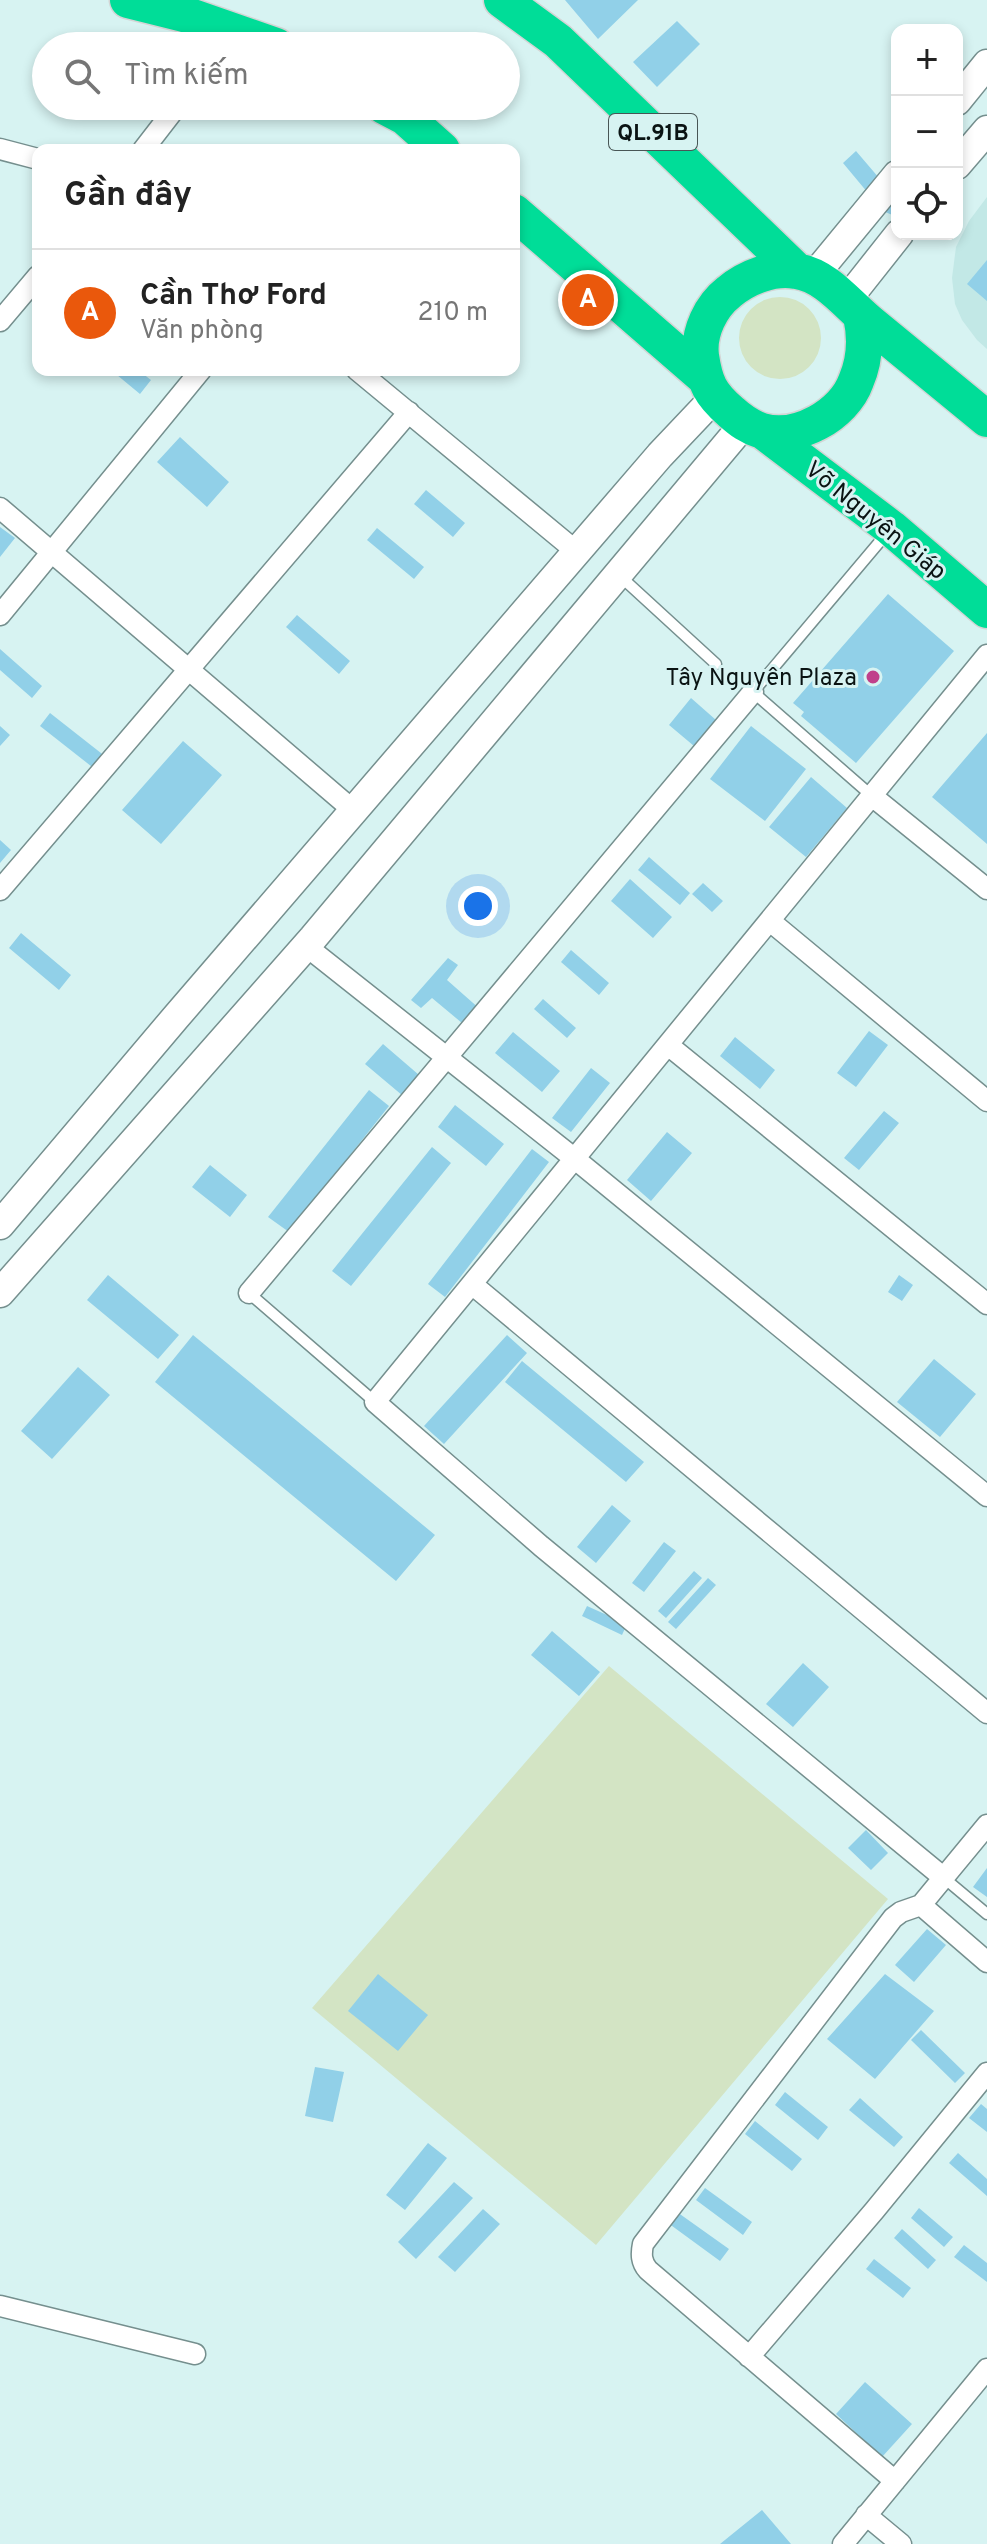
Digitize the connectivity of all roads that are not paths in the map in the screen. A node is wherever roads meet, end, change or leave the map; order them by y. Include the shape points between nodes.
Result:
1 (128, 0) edge
2 (502, 0) edge
3 (217, 32) edge
4 (987, 64) edge
5 (961, 96) edge
6 (166, 120) edge
7 (408, 120) edge
8 (987, 130) edge
9 (148, 144) edge
10 (435, 144) edge
11 (0, 149) edge
12 (32, 157) edge
13 (963, 158) edge
14 (891, 181) edge
15 (520, 217) edge
16 (895, 240) edge
17 (805, 274) junction
18 (32, 283) edge
19 (854, 308) junction
20 (0, 321) edge
21 (196, 376) edge
22 (364, 376) edge
23 (709, 387) junction
24 (409, 412) junction
25 (987, 419) edge
26 (754, 428) junction
27 (0, 508) edge
28 (891, 528) junction
29 (52, 552) junction
30 (577, 552) junction
31 (618, 574) junction
32 (987, 610) edge
33 (0, 615) edge
34 (987, 655) edge
35 (716, 664) dead end
36 (189, 668) junction
37 (753, 692) junction
38 (872, 796) junction
39 (354, 811) junction
40 (987, 889) edge
41 (0, 890) edge
42 (770, 921) junction
43 (306, 946) junction
44 (668, 1045) junction
45 (446, 1057) junction
46 (987, 1101) edge
47 (575, 1159) junction
48 (0, 1225) edge
49 (473, 1285) junction
50 (0, 1293) edge
51 (249, 1293) joint
52 (987, 1304) edge
53 (375, 1402) junction
54 (987, 1496) edge
55 (987, 1713) edge
56 (987, 1825) edge
57 (944, 1878) junction
58 (921, 1905) junction
59 (987, 1914) edge
60 (987, 1962) edge
61 (987, 2073) edge
62 (0, 2306) edge
63 (195, 2354) dead end
64 (749, 2357) junction
65 (987, 2369) edge
66 (895, 2481) junction
67 (866, 2515) junction
68 (843, 2544) edge
69 (901, 2544) edge

1 - 3 highway via 184,14
2 - 17 highway, QL.91B via 558,41
4 - 5 street
6 - 9 street
7 - 10 highway
8 - 13 street
11 - 12 street
14 - 17 street
15 - 23 highway
16 - 19 street
17 - 19 highway, QL.91B
17 - 23 highway via 763,273 740,282 720,299 706,322 700,350
18 - 20 street
19 - 25 highway, QL.91B
19 - 26 highway via 866,336 856,383 842,404 820,422 794,431
21 - 29 street
22 - 24 street
23 - 26 highway
23 - 30 street via 660,455
24 - 30 street
24 - 36 street
26 - 28 highway, Võ Nguyên Giáp
26 - 31 street
27 - 29 street
28 - 32 highway, Võ Nguyên Giáp
28 - 37 lane
29 - 33 street
29 - 36 street
30 - 39 street
31 - 35 lane
31 - 43 street
34 - 38 street
36 - 39 street
36 - 41 street
37 - 38 lane
37 - 45 street
38 - 40 street
38 - 42 street
39 - 48 street
42 - 44 street
42 - 46 street
43 - 45 street
43 - 50 street
44 - 47 street
44 - 52 street
45 - 47 street
45 - 51 street
47 - 49 street
47 - 54 street
49 - 53 street
49 - 55 street
51 - 53 lane
53 - 57 street
56 - 57 street
57 - 58 street
57 - 59 lane
58 - 60 street
58 - 64 street via 893,1918 643,2244 641,2255 648,2270
61 - 64 street
62 - 63 street
64 - 66 street
65 - 66 street
66 - 67 street
67 - 68 street
67 - 69 street

